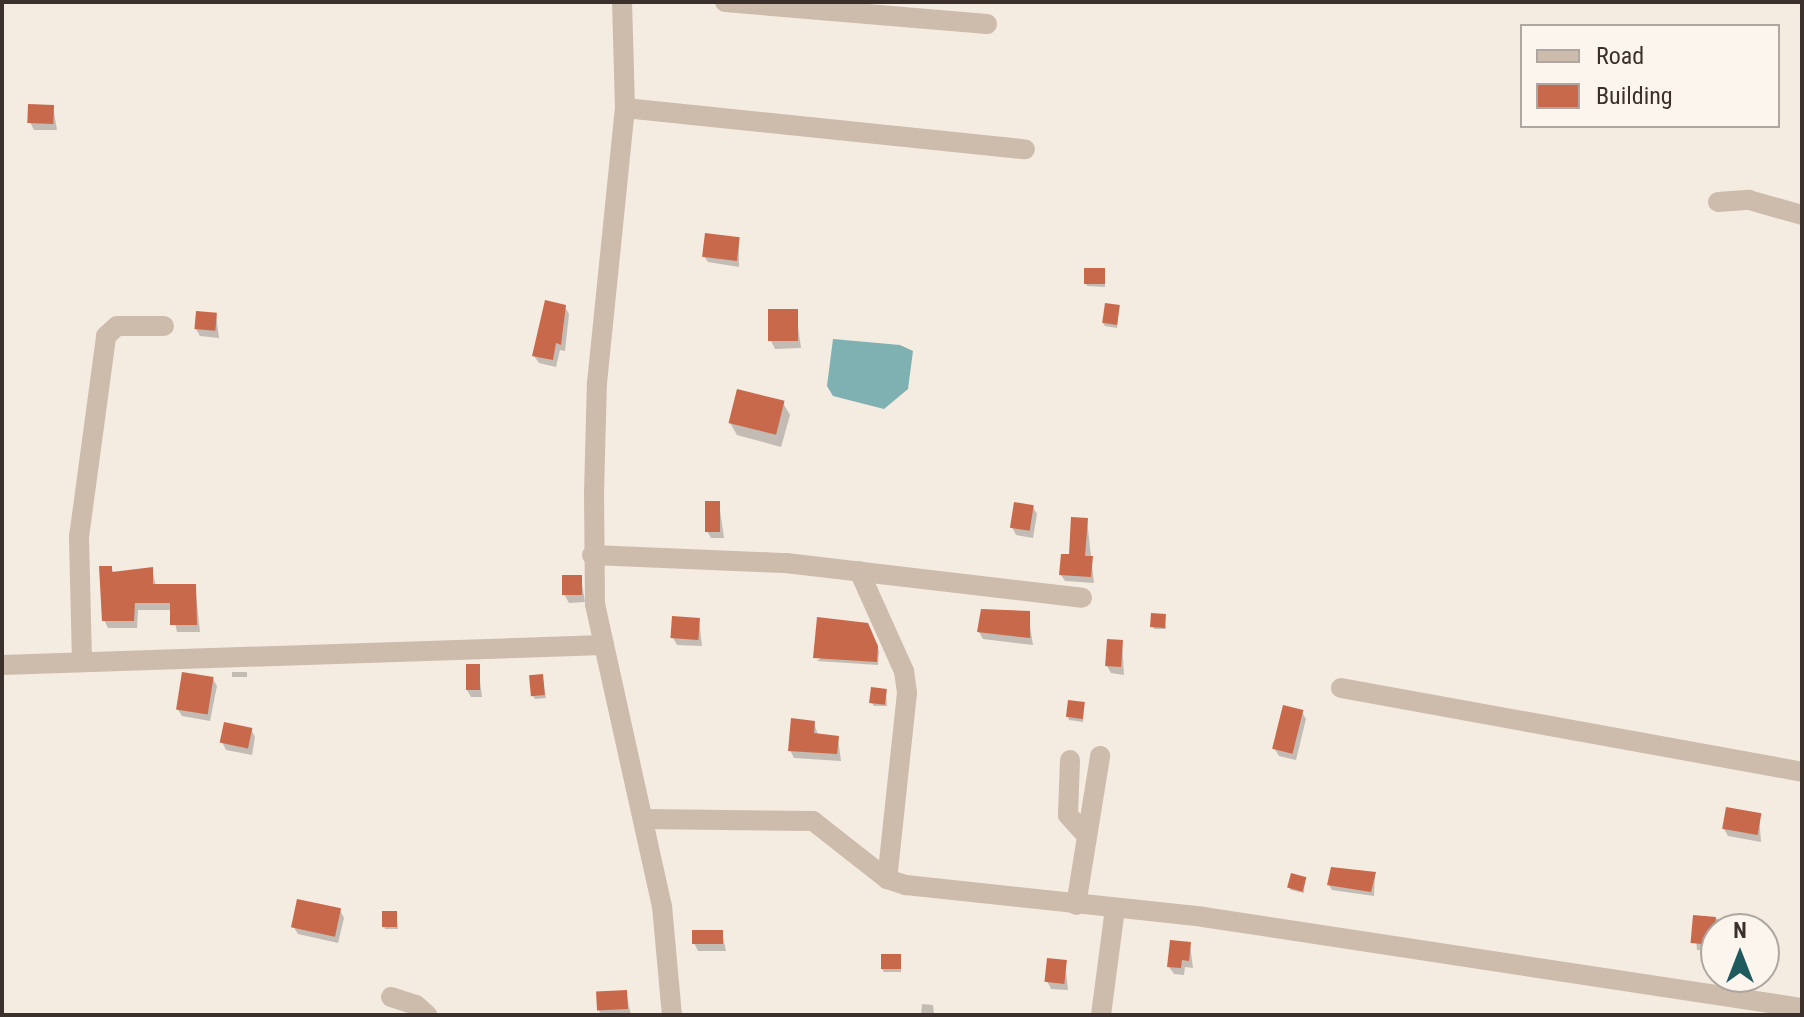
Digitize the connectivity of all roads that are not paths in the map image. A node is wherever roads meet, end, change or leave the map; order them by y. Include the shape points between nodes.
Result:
1 (622, 2) edge
2 (725, 2) edge
3 (987, 24) dead end
4 (625, 108) junction
5 (1025, 149) dead end
6 (1718, 202) dead end
7 (1802, 215) edge
8 (164, 326) dead end
9 (592, 555) junction
10 (859, 571) junction
11 (1082, 598) dead end
12 (604, 645) junction
13 (82, 661) junction
14 (2, 665) edge
15 (1341, 688) dead end
16 (1100, 756) dead end
17 (1070, 760) dead end
18 (1802, 772) edge
19 (645, 819) junction
20 (1087, 836) junction
21 (887, 879) junction
22 (1076, 905) junction
23 (1115, 909) junction
24 (391, 997) dead end
25 (1802, 1008) edge
26 (427, 1015) edge
27 (672, 1015) edge
28 (1101, 1015) edge

1 - 4 street
2 - 3 street
4 - 5 street
4 - 9 street via 597,383
6 - 7 street via 1749,200
8 - 13 street via 117,326 106,336 79,537
9 - 10 street
9 - 12 street
10 - 11 street
10 - 21 street via 906,680
12 - 13 street
12 - 19 street
13 - 14 street
15 - 18 street
16 - 20 street
17 - 20 street via 1068,815
19 - 21 street via 813,821
19 - 27 street via 662,906
20 - 22 street
21 - 22 street
22 - 23 street
23 - 25 street via 1273,926
23 - 28 street
24 - 26 street via 416,1005

